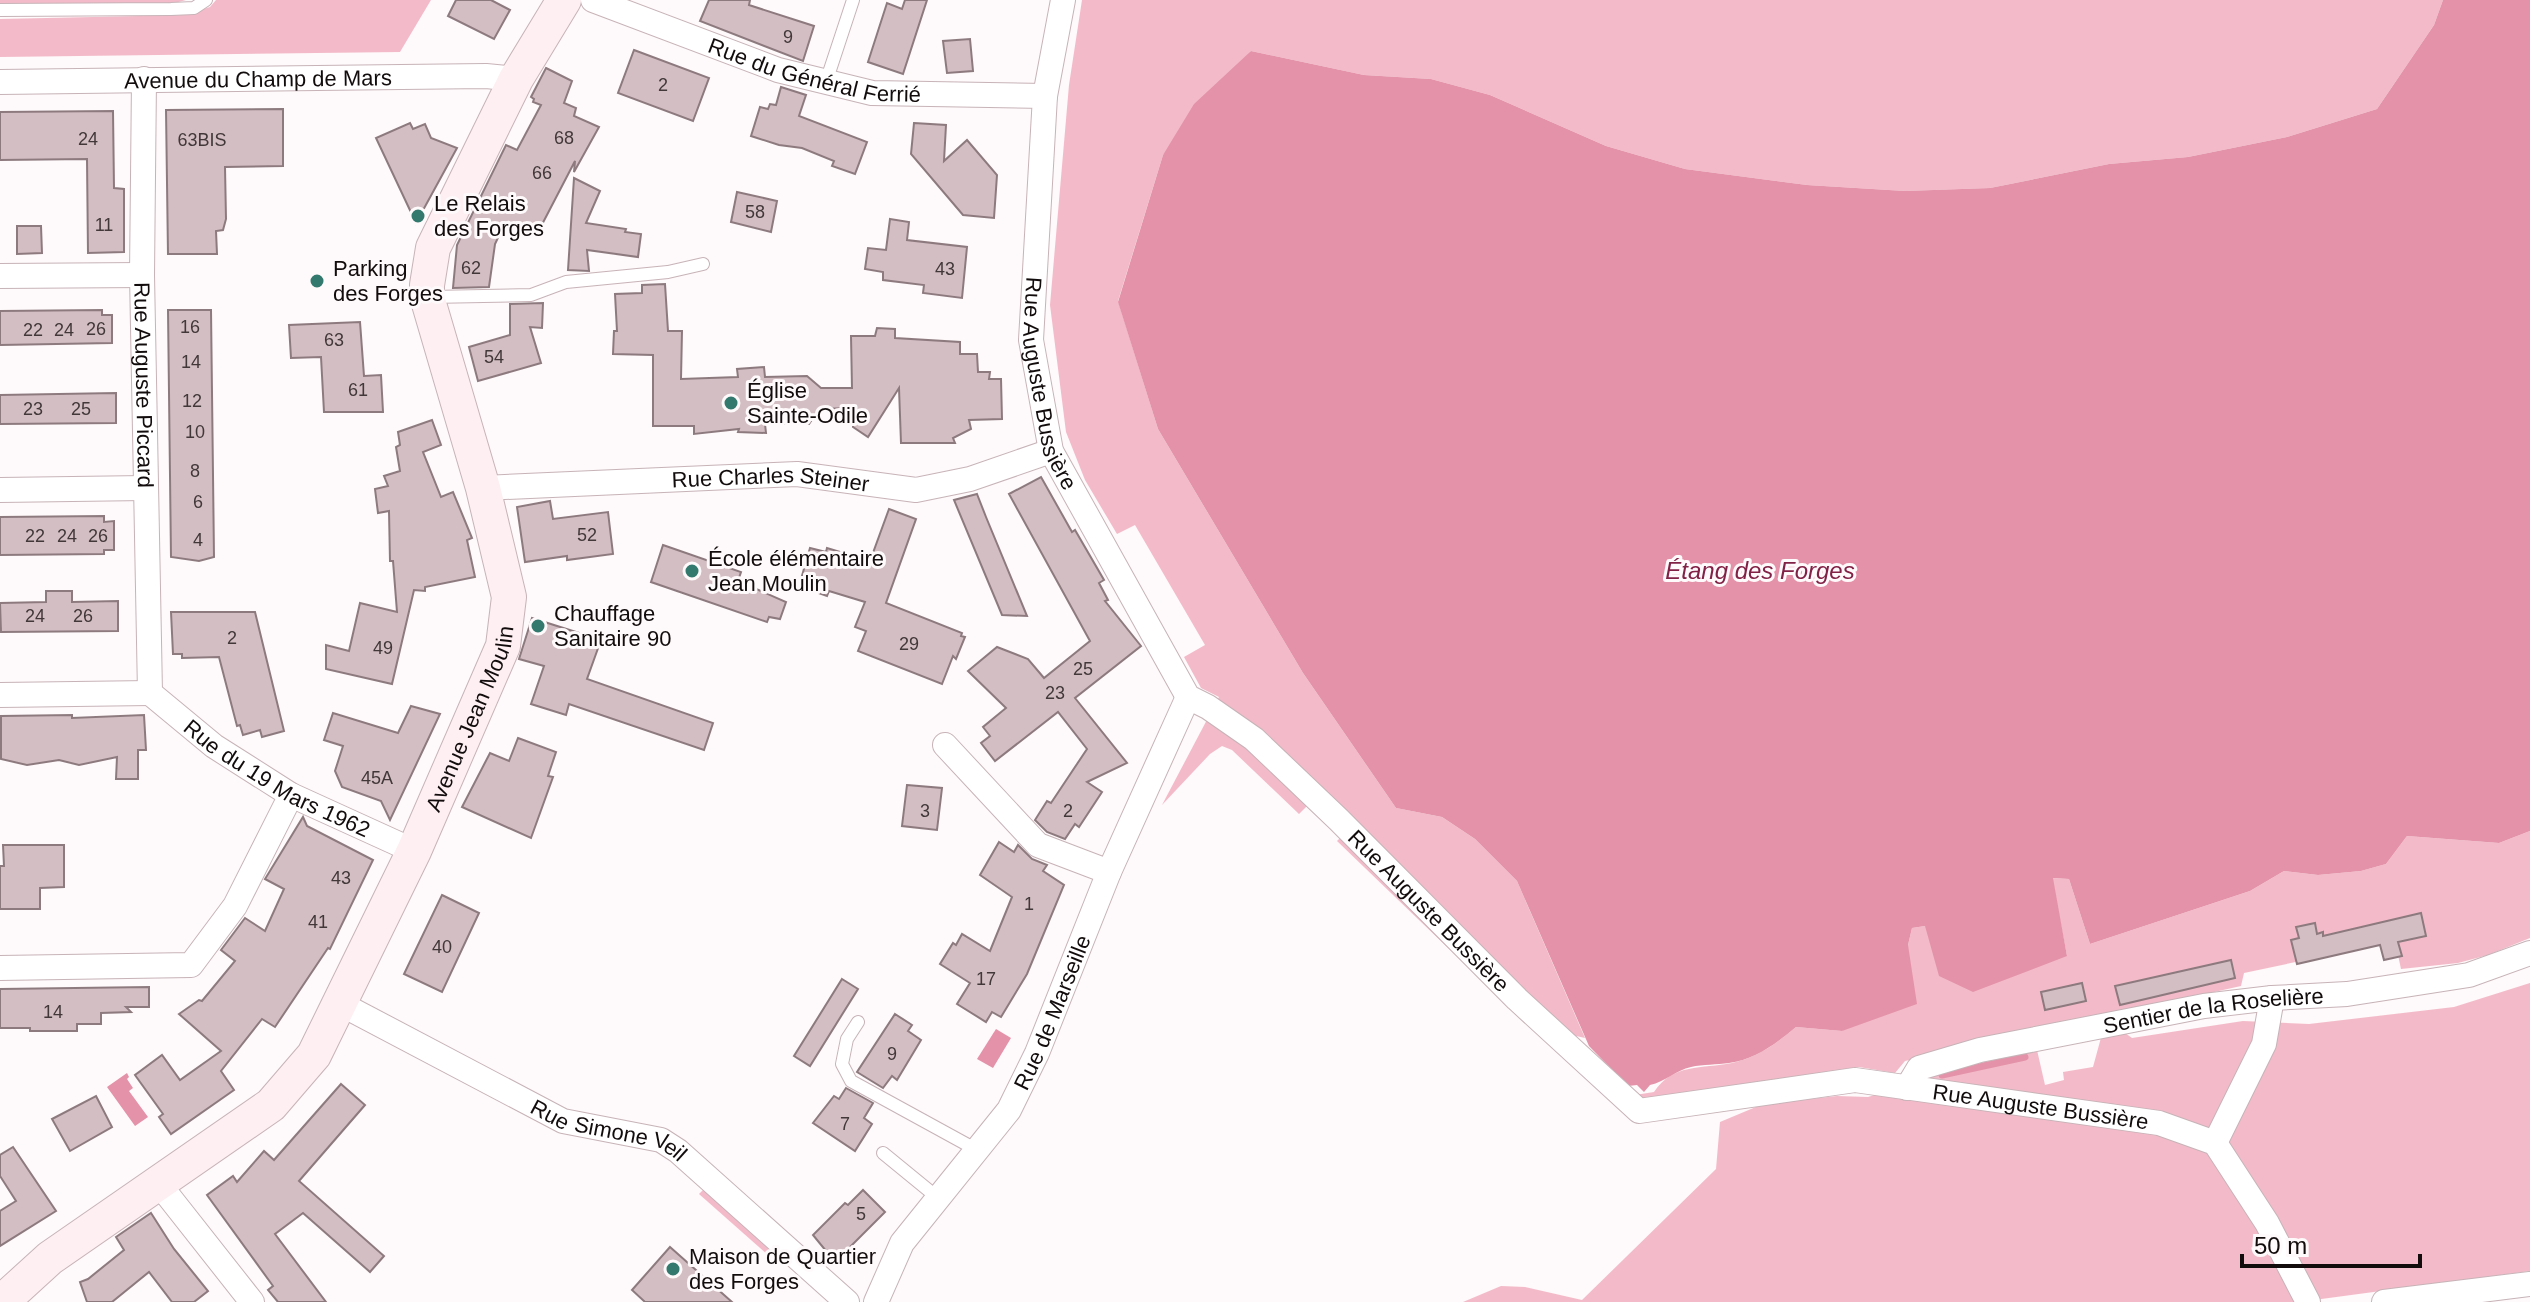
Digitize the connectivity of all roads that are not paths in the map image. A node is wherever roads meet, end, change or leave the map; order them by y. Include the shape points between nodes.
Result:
1 (206, 0) edge
2 (564, 0) edge
3 (593, 0) edge
4 (853, 0) edge
5 (1063, 0) edge
6 (0, 10) edge
7 (144, 79) junction
8 (516, 79) junction
9 (0, 82) edge
10 (826, 82) junction
11 (1045, 96) junction
12 (703, 264) dead end
13 (142, 275) junction
14 (0, 276) edge
15 (427, 297) junction
16 (1051, 451) junction
17 (145, 488) junction
18 (483, 488) junction
19 (0, 490) edge
20 (150, 693) junction
21 (0, 695) edge
22 (1188, 697) junction
23 (945, 745) dead end
24 (291, 795) junction
25 (414, 851) junction
26 (1109, 872) junction
27 (2530, 953) edge
28 (0, 968) edge
29 (2272, 998) junction
30 (339, 1003) junction
31 (858, 1022) dead end
32 (1907, 1088) junction
33 (2215, 1143) junction
34 (977, 1150) junction
35 (883, 1153) dead end
36 (159, 1184) junction
37 (938, 1198) junction
38 (2530, 1284) edge
39 (3, 1298) edge
40 (252, 1302) edge
41 (847, 1302) edge
42 (876, 1302) edge
43 (2308, 1302) edge
44 (2384, 1302) edge

1 - 6 lane via 194,8
2 - 8 main road, Avenue Jean Moulin
3 - 10 street, Rue du Général Ferrié via 778,70
4 - 10 lane
5 - 11 street, Rue Auguste Bussière
7 - 8 street, Avenue du Champ de Mars
7 - 9 street, Avenue du Champ de Mars
7 - 13 street, Rue Auguste Piccard
8 - 15 main road, Avenue Jean Moulin via 433,248
10 - 11 street, Rue du Général Ferrié via 872,93
11 - 16 street, Rue Auguste Bussière via 1031,340
12 - 15 lane via 566,282 531,295
13 - 14 street
13 - 17 street, Rue Auguste Piccard
15 - 18 main road, Avenue Jean Moulin
16 - 18 street, Rue Charles Steiner via 970,479 916,490 797,474
16 - 22 street, Rue Auguste Bussière
17 - 19 street
17 - 20 street, Rue Auguste Piccard
18 - 25 main road, Avenue Jean Moulin via 509,597 503,646
20 - 21 street
20 - 24 street, Rue du 19 Mars 1962 via 214,746
22 - 26 street, Rue de Marseille
22 - 32 street, Rue Auguste Bussière via 1254,739 1517,999 1639,1111 1855,1080
23 - 26 street via 1038,845
24 - 25 street, Rue du 19 Mars 1962
24 - 28 street via 235,906 191,965
25 - 30 main road, Avenue Jean Moulin
26 - 34 street, Rue de Marseille via 1037,1053 1009,1110
27 - 29 street, Sentier de la Roselière via 2469,975 2347,994
29 - 32 street, Sentier de la Roselière via 2204,1006 1980,1050 1919,1068
29 - 33 street via 2264,1044
30 - 36 main road, Avenue Jean Moulin via 314,1055 271,1105
30 - 41 street, Rue Simone Veil via 563,1121 661,1140
31 - 34 lane via 847,1039 842,1064 851,1081
32 - 33 street, Rue Auguste Bussière via 2159,1123
33 - 43 street via 2267,1223
34 - 37 street, Rue de Marseille
35 - 37 lane
36 - 39 main road, Avenue Jean Moulin via 50,1258
36 - 40 street
37 - 42 street, Rue de Marseille via 902,1243
38 - 44 street

